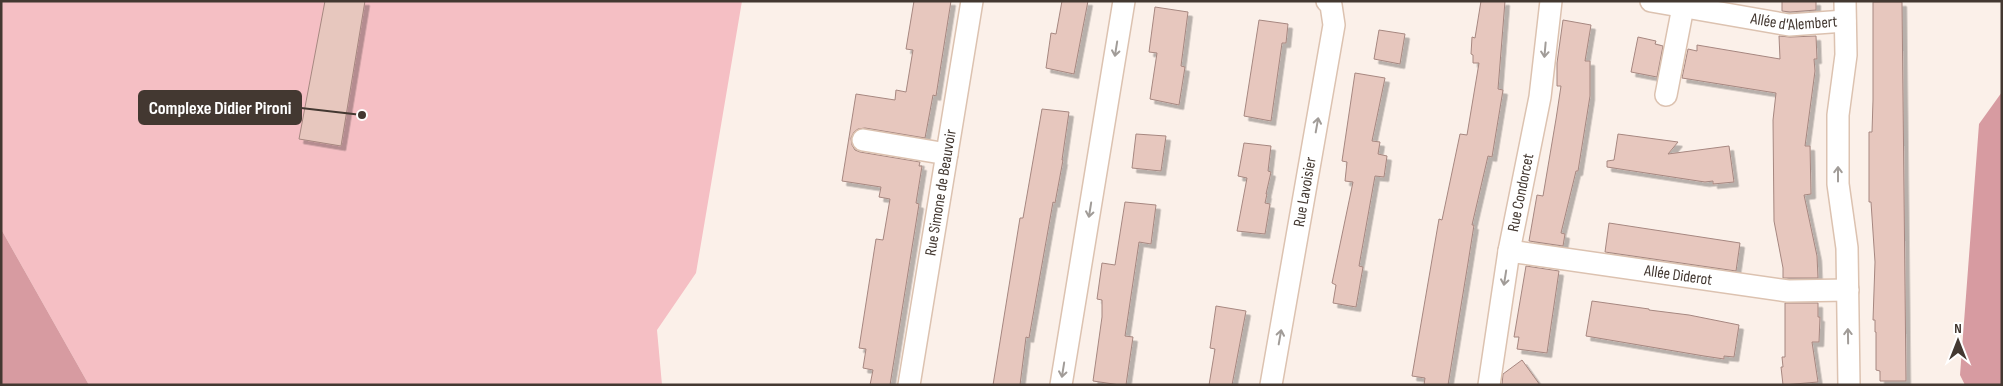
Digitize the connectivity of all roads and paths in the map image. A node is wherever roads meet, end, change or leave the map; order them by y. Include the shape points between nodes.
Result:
1 (972, 1) edge
2 (1124, 1) edge
3 (1327, 1) edge
4 (1551, 1) edge
5 (1651, 1) edge
6 (1683, 7) junction
7 (1845, 11) edge
8 (1666, 95) dead end
9 (863, 140) dead end
10 (947, 154) junction
11 (1509, 251) junction
12 (1848, 290) junction
13 (908, 385) edge
14 (1061, 385) edge
15 (1271, 385) edge
16 (1489, 385) edge
17 (1849, 385) edge

1 - 10 street, Rue Simone de Beauvoir
2 -> 14 street
15 -> 3 street, Rue Lavoisier via 1334,25 1331,5
4 -> 11 street, Rue Condorcet via 1540,97
5 - 6 street, Allée d'Alembert
6 - 7 street, Allée d'Alembert via 1789,25
6 - 8 street
12 -> 7 street via 1847,248 1838,184 1838,115 1846,55
9 - 10 street
10 - 13 street, Rue Simone de Beauvoir
11 - 12 street, Allée Diderot via 1788,291
11 -> 16 street, Rue Condorcet
17 -> 12 street

